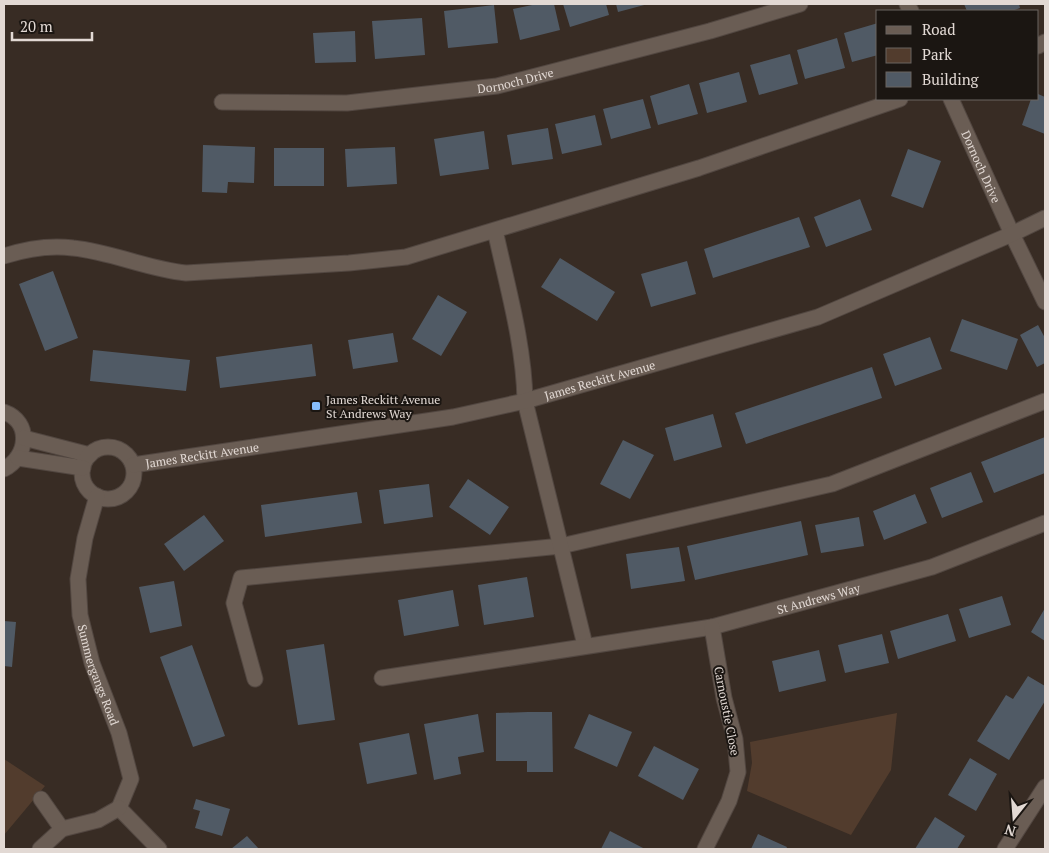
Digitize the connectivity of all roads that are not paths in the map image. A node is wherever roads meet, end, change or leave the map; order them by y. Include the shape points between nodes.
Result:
1 (800, 4) edge
2 (897, 100) edge
3 (950, 100) edge
4 (222, 102) dead end
5 (1045, 218) edge
6 (495, 230) junction
7 (1012, 234) junction
8 (4, 256) edge
9 (1045, 302) edge
10 (525, 401) junction
11 (1045, 401) edge
12 (4, 412) edge
13 (24, 438) junction
14 (18, 458) junction
15 (86, 462) junction
16 (133, 465) junction
17 (4, 469) edge
18 (97, 496) junction
19 (1045, 523) edge
20 (560, 546) junction
21 (712, 627) junction
22 (585, 646) junction
23 (382, 678) dead end
24 (255, 679) dead end
25 (1045, 787) edge
26 (41, 800) dead end
27 (119, 808) junction
28 (62, 829) junction
29 (40, 849) edge
30 (159, 849) edge
31 (705, 849) edge
32 (1006, 849) edge

1 - 4 street, Dornoch Drive via 710,31 497,86 346,103
2 - 6 street via 699,168
3 - 7 street, Dornoch Drive
5 - 7 street, James Reckitt Avenue
6 - 8 street via 406,257 206,272 167,271 74,248 55,247
6 - 10 street via 519,341
7 - 9 street, Dornoch Drive
7 - 10 street, James Reckitt Avenue via 818,317
10 - 16 street, James Reckitt Avenue via 453,417
10 - 20 street
11 - 20 street via 832,484
12 - 13 street via 16,419
13 - 14 street
13 - 15 street
14 - 15 street
14 - 17 street
15 - 16 street, James Reckitt Avenue via 99,449 107,447 123,452
15 - 18 street via 85,484
16 - 18 street, James Reckitt Avenue via 133,482 128,490 114,499
18 - 27 street, Summergangs Road via 78,578 80,615 92,663 131,779
19 - 21 street, St Andrews Way via 932,567
20 - 22 street
20 - 24 street via 241,578 234,603
21 - 22 street, St Andrews Way
21 - 31 street, Carnoustie Close via 738,772
22 - 23 street, St Andrews Way
25 - 32 street
26 - 28 street
27 - 28 street via 98,820
27 - 30 street
28 - 29 street

